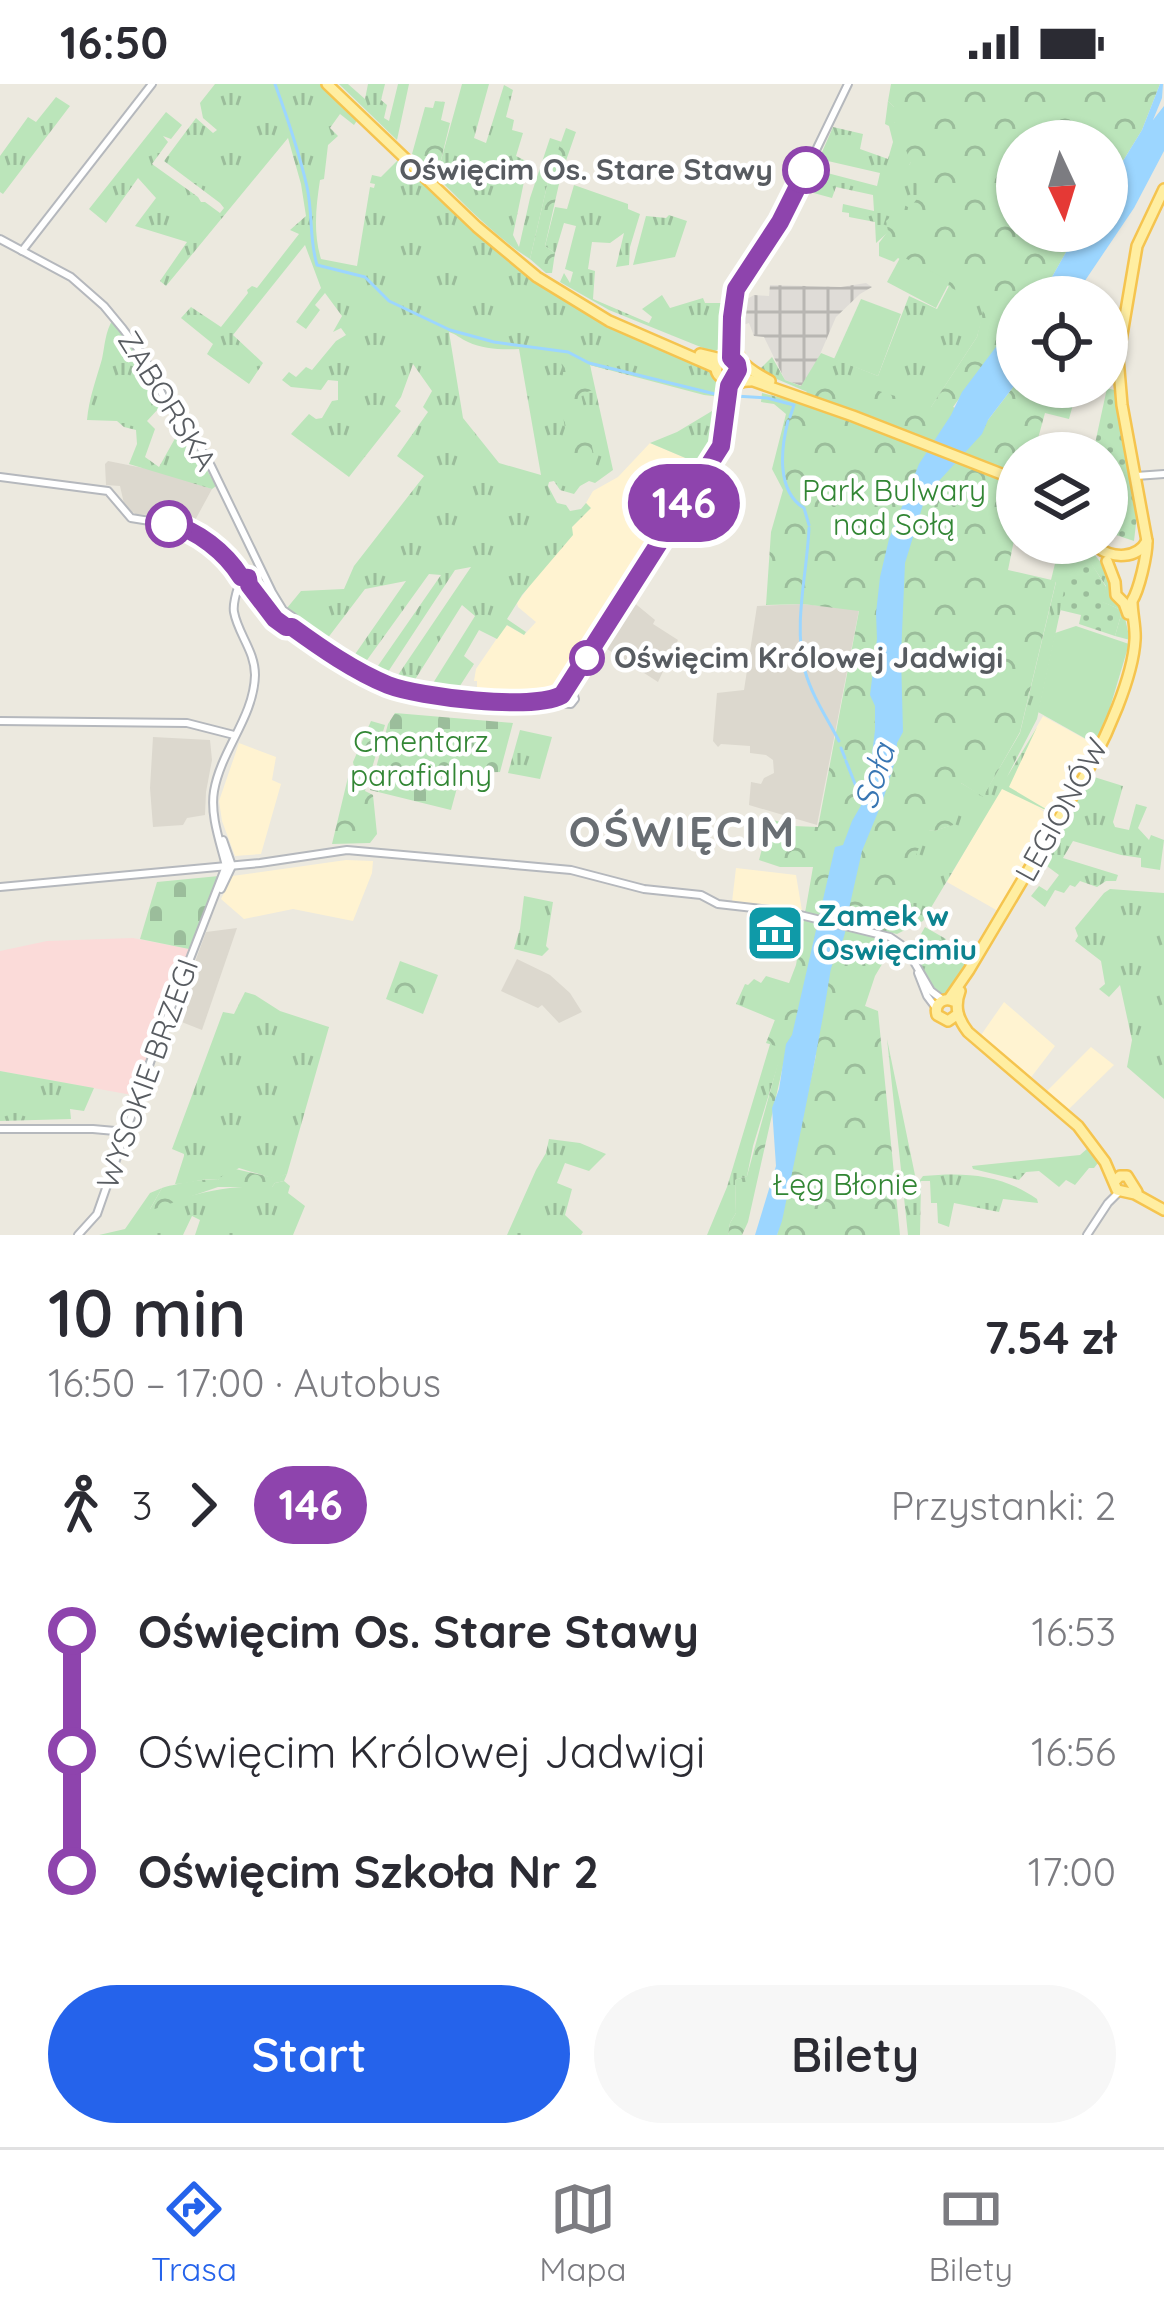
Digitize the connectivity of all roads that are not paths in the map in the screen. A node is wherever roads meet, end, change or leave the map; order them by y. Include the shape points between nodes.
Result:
1 (152, 84) edge
2 (327, 84) edge
3 (848, 84) edge
4 (1164, 189) edge
5 (0, 239) edge
6 (22, 251) junction
7 (736, 289) junction
8 (732, 330) junction
9 (728, 368) junction
10 (769, 383) junction
11 (726, 406) junction
12 (996, 471) edge
13 (1164, 474) edge
14 (1136, 476) junction
15 (0, 477) edge
16 (1148, 541) junction
17 (1128, 554) edge
18 (1109, 564) edge
19 (1126, 585) junction
20 (245, 586) junction
21 (1128, 602) junction
22 (287, 619) junction
23 (0, 721) edge
24 (234, 735) junction
25 (217, 824) junction
26 (222, 851) junction
27 (229, 866) junction
28 (213, 867) junction
29 (0, 887) edge
30 (969, 970) junction
31 (964, 984) junction
32 (949, 1008) junction
33 (973, 1036) junction
34 (1024, 1081) junction
35 (0, 1129) edge
36 (126, 1132) junction
37 (1121, 1185) junction
38 (1164, 1210) edge
39 (78, 1235) edge
40 (1087, 1235) edge

1 - 6 street
2 - 9 main road via 537,277 589,309
3 - 7 street via 784,216
4 - 14 main road via 1138,246 1118,358
5 - 6 street, ZABORSKA
6 - 22 street, ZABORSKA via 71,277 144,357 211,466
7 - 8 street
7 - 9 street
8 - 9 street
8 - 10 main road via 740,362
9 - 10 main road
9 - 11 street
10 - 11 main road via 741,381
10 - 12 main road
11 - 22 street, ZABORSKA via 723,442 566,695 537,703 395,687
13 - 14 street
14 - 16 main road
15 - 20 street via 108,491 128,516 192,532 231,562
16 - 17 main road
16 - 19 main road
18 - 19 main road, LEGIONÓW
19 - 21 main road via 1136,597
19 - 21 main road, LEGIONÓW via 1118,599
20 - 22 street
20 - 24 street via 234,613 255,673
21 - 30 main road, LEGIONÓW via 1135,642 1103,742
23 - 24 street via 187,723
24 - 25 street via 215,786
25 - 26 street
25 - 27 street
26 - 27 street
26 - 28 street
27 - 28 street
27 - 32 street via 381,852 571,870 788,912 902,944
27 - 36 street, WYSOKIE BRZEGI
28 - 29 street
30 - 31 main road, LEGIONÓW
30 - 32 main road, LEGIONÓW
31 - 32 main road, LEGIONÓW
31 - 33 main road via 963,1014
32 - 33 main road
32 - 34 main road via 971,1040
33 - 34 main road
34 - 37 main road via 1078,1126
35 - 36 street
36 - 39 street, WYSOKIE BRZEGI via 97,1214
37 - 38 main road
37 - 40 street

